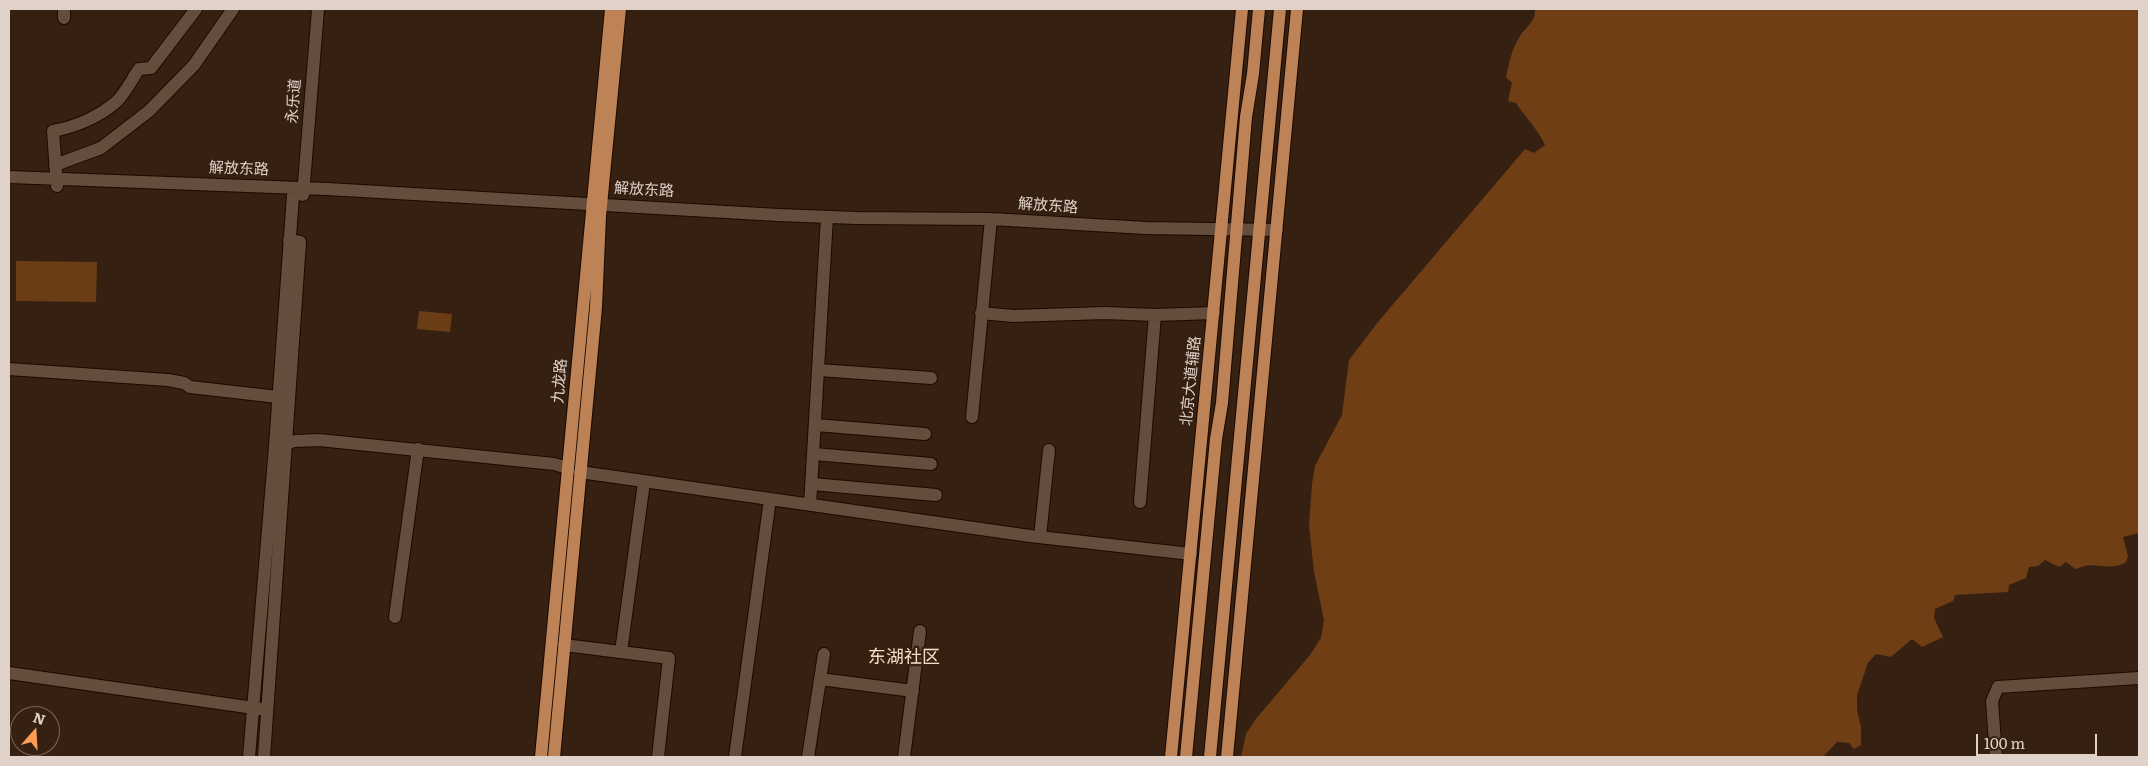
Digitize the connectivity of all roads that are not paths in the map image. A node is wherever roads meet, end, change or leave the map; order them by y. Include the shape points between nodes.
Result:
1 (196, 9) edge
2 (233, 9) edge
3 (312, 9) edge
4 (318, 9) edge
5 (611, 9) edge
6 (620, 9) edge
7 (1242, 9) edge
8 (1259, 9) edge
9 (1280, 9) edge
10 (1297, 9) edge
11 (56, 165) junction
12 (9, 177) edge
13 (57, 182) junction
14 (9, 184) edge
15 (299, 192) junction
16 (596, 208) junction
17 (827, 220) junction
18 (991, 222) junction
19 (1221, 232) junction
20 (1236, 233) junction
21 (1259, 233) junction
22 (1277, 234) junction
23 (290, 240) junction
24 (981, 313) junction
25 (1214, 313) junction
26 (1155, 316) junction
27 (9, 369) edge
28 (819, 370) junction
29 (932, 378) dead end
30 (278, 397) junction
31 (972, 416) dead end
32 (816, 425) junction
33 (925, 434) dead end
34 (281, 445) junction
35 (418, 449) junction
36 (1049, 450) dead end
37 (814, 454) junction
38 (931, 464) dead end
39 (574, 470) junction
40 (644, 482) junction
41 (812, 484) junction
42 (936, 495) dead end
43 (770, 499) junction
44 (1140, 502) dead end
45 (810, 505) junction
46 (1040, 537) junction
47 (1191, 554) junction
48 (395, 618) dead end
49 (920, 631) dead end
50 (564, 645) junction
51 (621, 652) junction
52 (824, 654) dead end
53 (9, 673) edge
54 (2139, 678) edge
55 (820, 679) junction
56 (913, 691) junction
57 (253, 708) junction
58 (267, 710) junction
59 (249, 757) edge
60 (264, 757) edge
61 (541, 757) edge
62 (554, 757) edge
63 (658, 757) edge
64 (735, 757) edge
65 (808, 757) edge
66 (904, 757) edge
67 (1171, 757) edge
68 (1186, 757) edge
69 (1210, 757) edge
70 (1227, 757) edge
71 (1996, 757) edge

1 - 11 street via 151,68 139,69 117,101 96,116 68,129 53,131
2 - 11 street via 194,65 150,111 101,148
3 - 15 street, 永乐道
4 - 15 street, 永乐道
5 - 16 main road, 九龙路
6 - 16 main road, 九龙路
7 - 19 main road, 北京大道辅路
8 - 20 main road
9 - 21 main road
10 - 22 main road
11 - 13 street
12 - 13 street, 解放东路
13 - 14 street, 解放东路
13 - 15 street, 解放东路
15 - 16 street, 解放东路
15 - 23 street
16 - 17 street, 解放东路
16 - 39 main road, 九龙路
17 - 18 street, 解放东路
17 - 28 street
18 - 19 street, 解放东路
18 - 24 street
19 - 20 street, 解放东路
19 - 25 main road, 北京大道辅路
20 - 21 street, 解放东路
20 - 68 main road
21 - 22 street, 解放东路
21 - 69 main road
22 - 70 main road
23 - 30 street
23 - 34 street via 300,242
24 - 26 street
24 - 31 street
25 - 26 street
25 - 47 main road, 北京大道辅路
26 - 44 street
27 - 30 street via 168,380 190,387
28 - 29 street
28 - 32 street
30 - 34 street
32 - 33 street
32 - 37 street
34 - 35 street via 319,440
34 - 57 street
34 - 58 street
35 - 39 street via 554,464
35 - 48 street
36 - 46 street
37 - 38 street
37 - 41 street
39 - 40 street
39 - 50 main road, 九龙路
39 - 61 main road, 九龙路
40 - 43 street
40 - 51 street
41 - 42 street
41 - 45 street
43 - 45 street
43 - 64 street
45 - 46 street
46 - 47 street
47 - 67 main road, 北京大道辅路
49 - 56 street
50 - 51 street
50 - 62 main road, 九龙路
51 - 63 street via 669,658
52 - 55 street
53 - 57 street
54 - 71 street via 1998,687 1992,701
55 - 56 street
55 - 65 street
56 - 66 street
57 - 58 street
57 - 59 street
58 - 60 street

